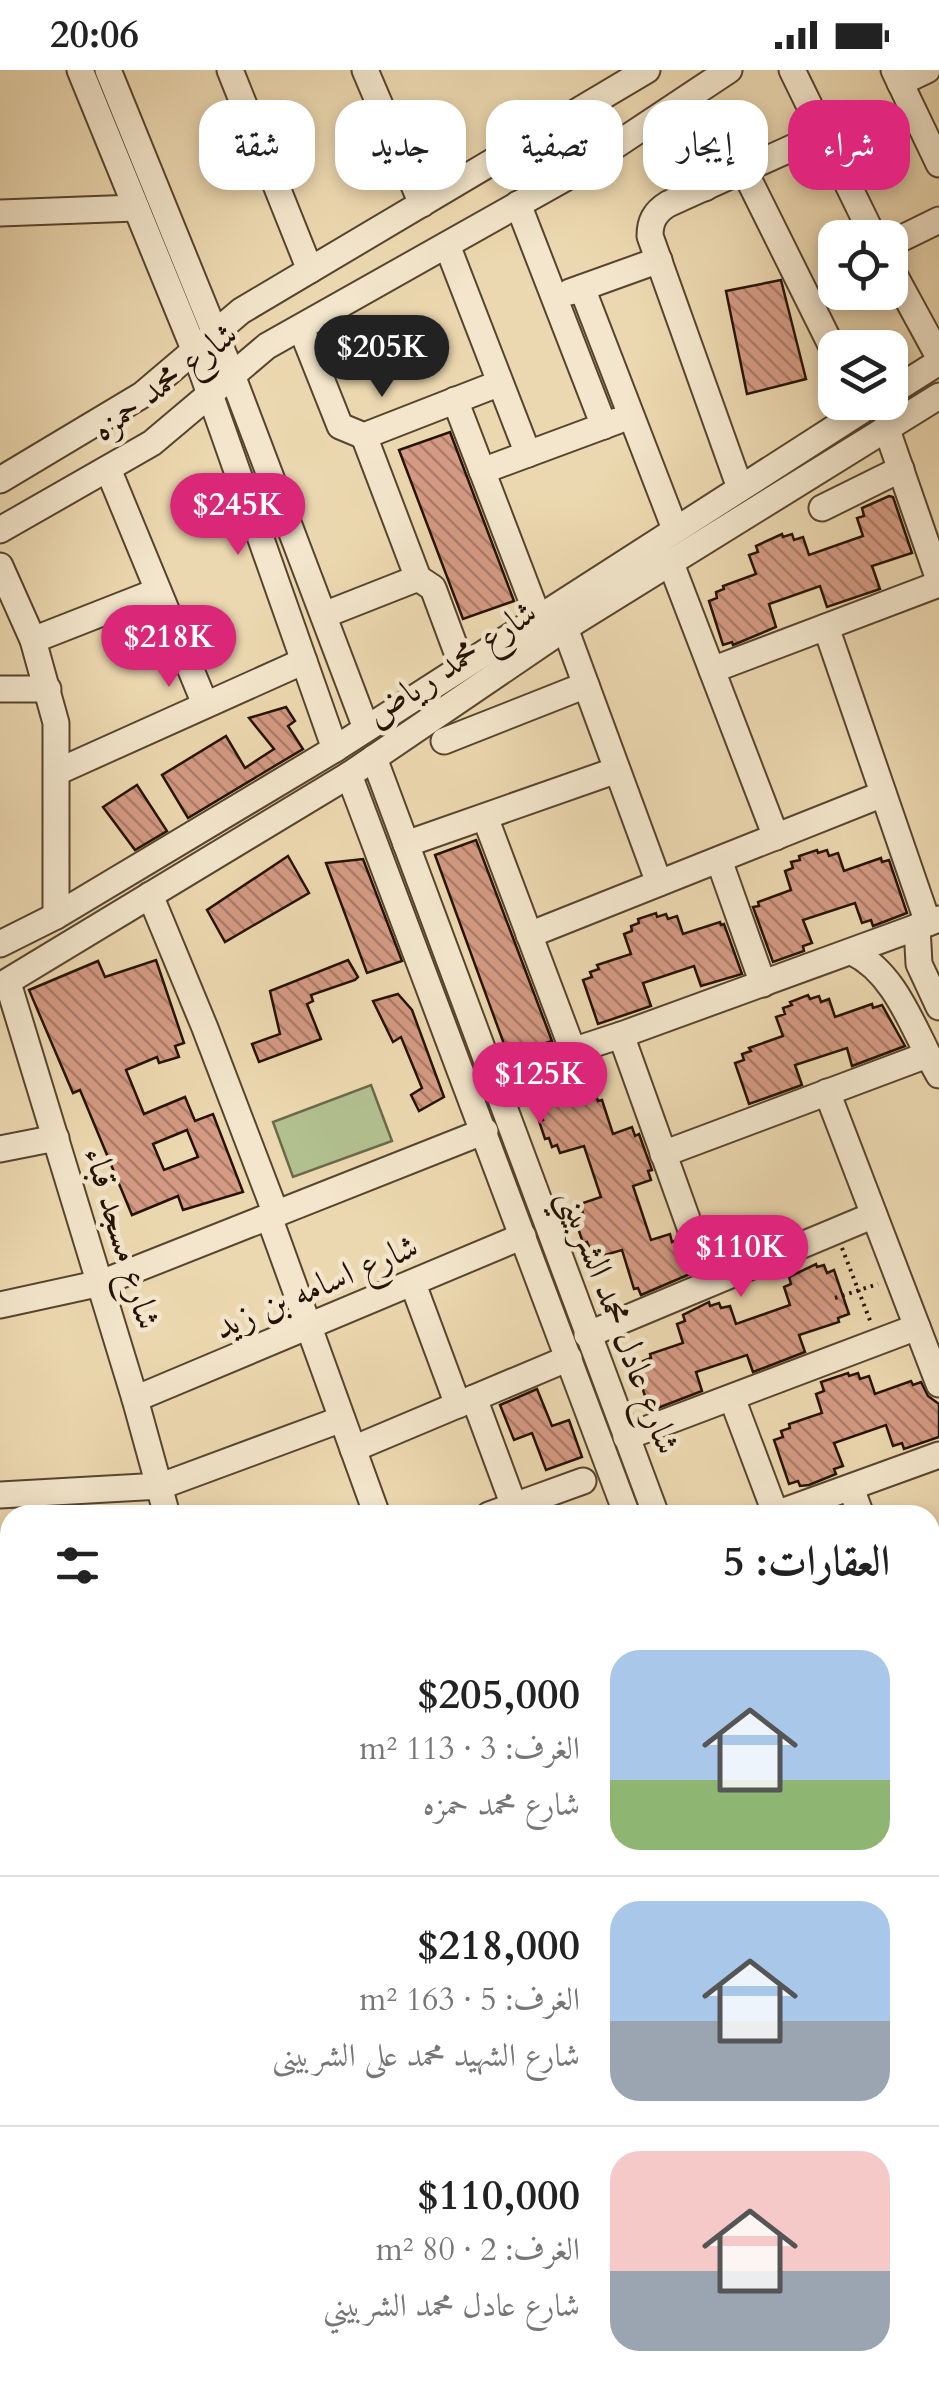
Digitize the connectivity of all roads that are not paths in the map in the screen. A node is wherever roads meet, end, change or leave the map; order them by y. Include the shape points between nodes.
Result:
1 (80, 70) edge
2 (108, 70) edge
3 (230, 70) edge
4 (365, 70) edge
5 (648, 70) edge
6 (729, 70) edge
7 (792, 70) edge
8 (927, 70) edge
9 (898, 76) edge
10 (597, 100) edge
11 (684, 100) edge
12 (807, 100) edge
13 (939, 164) edge
14 (486, 166) edge
15 (542, 190) edge
16 (700, 190) edge
17 (754, 190) edge
18 (850, 190) edge
19 (422, 204) junction
20 (518, 204) junction
21 (136, 208) junction
22 (0, 213) edge
23 (865, 220) edge
24 (939, 220) edge
25 (908, 235) edge
26 (447, 245) junction
27 (659, 260) junction
28 (310, 270) junction
29 (582, 288) junction
30 (554, 298) junction
31 (908, 302) edge
32 (301, 328) junction
33 (824, 330) edge
34 (215, 331) junction
35 (194, 349) junction
36 (939, 360) edge
37 (232, 375) junction
38 (908, 381) edge
39 (500, 383) junction
40 (210, 396) junction
41 (939, 396) edge
42 (455, 400) junction
43 (631, 416) junction
44 (843, 420) edge
45 (604, 426) junction
46 (886, 428) junction
47 (364, 436) junction
48 (528, 454) junction
49 (108, 469) junction
50 (901, 470) junction
51 (482, 472) junction
52 (0, 480) edge
53 (740, 488) junction
54 (822, 508) dead end
55 (674, 529) junction
56 (0, 530) edge
57 (670, 561) junction
58 (0, 566) edge
59 (418, 578) junction
60 (939, 582) edge
61 (611, 584) junction
62 (158, 591) junction
63 (571, 614) junction
64 (324, 615) junction
65 (538, 617) junction
66 (826, 627) junction
67 (33, 640) junction
68 (304, 661) junction
69 (462, 666) junction
70 (712, 670) junction
71 (586, 685) junction
72 (48, 688) junction
73 (0, 689) edge
74 (205, 704) junction
75 (366, 728) junction
76 (444, 741) dead end
77 (334, 749) junction
78 (374, 758) junction
79 (617, 770) junction
80 (56, 772) junction
81 (349, 775) junction
82 (884, 794) junction
83 (484, 817) junction
84 (776, 837) junction
85 (406, 844) junction
86 (719, 860) junction
87 (659, 883) junction
88 (150, 896) junction
89 (56, 916) junction
90 (928, 923) edge
91 (529, 935) junction
92 (0, 944) edge
93 (852, 952) junction
94 (4, 984) edge
95 (763, 984) junction
96 (939, 1007) edge
97 (621, 1035) junction
98 (574, 1051) junction
99 (933, 1064) edge
100 (492, 1077) junction
101 (467, 1086) junction
102 (827, 1092) junction
103 (484, 1132) junction
104 (56, 1138) junction
105 (0, 1149) edge
106 (663, 1154) junction
107 (272, 1215) junction
108 (874, 1215) junction
109 (523, 1236) junction
110 (710, 1283) junction
111 (101, 1284) junction
112 (413, 1284) junction
113 (0, 1306) edge
114 (917, 1327) junction
115 (309, 1328) junction
116 (587, 1335) junction
117 (569, 1358) junction
118 (939, 1383) edge
119 (732, 1398) junction
120 (136, 1399) junction
121 (466, 1401) junction
122 (342, 1419) junction
123 (626, 1438) junction
124 (353, 1449) junction
125 (939, 1455) edge
126 (583, 1481) dead end
127 (161, 1486) junction
128 (850, 1488) junction
129 (0, 1494) edge
130 (165, 1505) edge
131 (373, 1505) edge
132 (514, 1505) edge
133 (517, 1505) edge
134 (623, 1505) edge
135 (652, 1505) edge
136 (772, 1505) edge
137 (803, 1505) edge
138 (858, 1505) edge

1 - 21 street
2 - 34 street
3 - 28 street
4 - 19 street
5 - 10 street, شارع محمد حمزه
6 - 11 street, شارع محمد حمزه
7 - 12 street
8 - 9 street
9 - 13 street
14 - 19 street, شارع محمد حمزه
15 - 20 street, شارع محمد حمزه
16 - 27 street via 653,217 650,236
17 - 33 street
18 - 23 street
19 - 28 street, شارع محمد حمزه
20 - 26 street, شارع محمد حمزه
20 - 30 street
21 - 22 street
21 - 35 street
24 - 25 street
26 - 32 street, شارع محمد حمزه
26 - 39 street
27 - 29 street
27 - 53 street
28 - 34 street, شارع محمد حمزه
29 - 30 street
29 - 43 street
30 - 45 street
31 - 36 street
32 - 37 street, شارع محمد حمزه
32 - 47 street via 340,426
34 - 35 street, شارع محمد حمزه
34 - 37 street
35 - 40 street
35 - 52 street, شارع محمد حمزه via 142,395
36 - 38 street
37 - 40 street, شارع محمد حمزه
37 - 64 street
39 - 42 street
39 - 48 street
40 - 49 street, شارع محمد حمزه via 152,444
40 - 68 street
41 - 46 street, شارع محمد رياض
42 - 47 street
42 - 51 street
43 - 45 street
43 - 55 street
44 - 53 street, شارع محمد رياض
45 - 48 street
46 - 50 street
46 - 57 street, شارع محمد رياض
47 - 59 street
48 - 51 street
49 - 56 street, شارع محمد حمزه
49 - 62 street
50 - 54 street
50 - 60 street
51 - 65 street
53 - 55 street, شارع محمد رياض
55 - 61 street, شارع محمد رياض
57 - 61 street, شارع محمد رياض
57 - 70 street
58 - 67 street
59 - 64 street
59 - 69 street via 433,588
60 - 66 street
61 - 63 street, شارع محمد رياض
62 - 67 street
62 - 74 street
63 - 65 street, شارع محمد رياض
63 - 71 street
63 - 78 street, شارع محمد رياض
64 - 75 street
65 - 69 street, شارع محمد رياض
66 - 70 street
66 - 82 street
67 - 72 street
68 - 74 street
68 - 77 street
69 - 75 street, شارع محمد رياض
70 - 84 street
71 - 76 street
71 - 79 street
72 - 73 street
72 - 80 street
74 - 80 street
75 - 77 street, شارع محمد رياض
77 - 89 street, شارع محمد رياض
78 - 81 street, شارع محمد رياض
78 - 85 street, شارع عادل محمد الشربيني
79 - 83 street
79 - 87 street
80 - 89 street
81 - 88 street, شارع محمد رياض
81 - 101 street, شارع عادل محمد الشربيني
82 - 84 street
82 - 90 street
83 - 85 street
83 - 91 street
84 - 86 street
85 - 100 street, شارع عادل محمد الشربيني
86 - 87 street
86 - 95 street
87 - 91 street
88 - 94 street, شارع محمد رياض
88 - 107 street
89 - 92 street, شارع محمد رياض
90 - 93 street
90 - 96 street via 919,964
91 - 98 street
93 - 95 street
93 - 99 street via 886,979
94 - 104 street, شارع مسجد قباء
95 - 97 street
97 - 98 street
97 - 106 street
98 - 100 street
99 - 102 street
100 - 101 street
100 - 116 street, شارع عادل محمد الشربيني
101 - 103 street, شارع عادل محمد الشربيني
102 - 106 street
102 - 108 street
103 - 107 street
103 - 109 street, شارع عادل محمد الشربيني
104 - 105 street
104 - 111 street, شارع مسجد قباء
106 - 110 street
107 - 111 street
107 - 115 street
108 - 110 street
108 - 114 street
109 - 112 street, شارع اسامه بن زيد
109 - 117 street, شارع عادل محمد الشربيني
110 - 116 street
111 - 113 street
111 - 120 street, شارع مسجد قباء
112 - 115 street, شارع اسامه بن زيد
112 - 121 street
114 - 118 street
114 - 119 street
115 - 120 street, شارع اسامه بن زيد
115 - 122 street
116 - 123 street, شارع عادل محمد الشربيني
117 - 121 street
117 - 134 street, شارع عادل محمد الشربيني
119 - 123 street
119 - 136 street
120 - 127 street, شارع مسجد قباء
121 - 124 street
121 - 132 street
122 - 124 street
122 - 127 street
123 - 135 street, شارع عادل محمد الشربيني
124 - 131 street
125 - 128 street
126 - 133 street
127 - 129 street
127 - 130 street, شارع مسجد قباء
128 - 137 street
128 - 138 street

